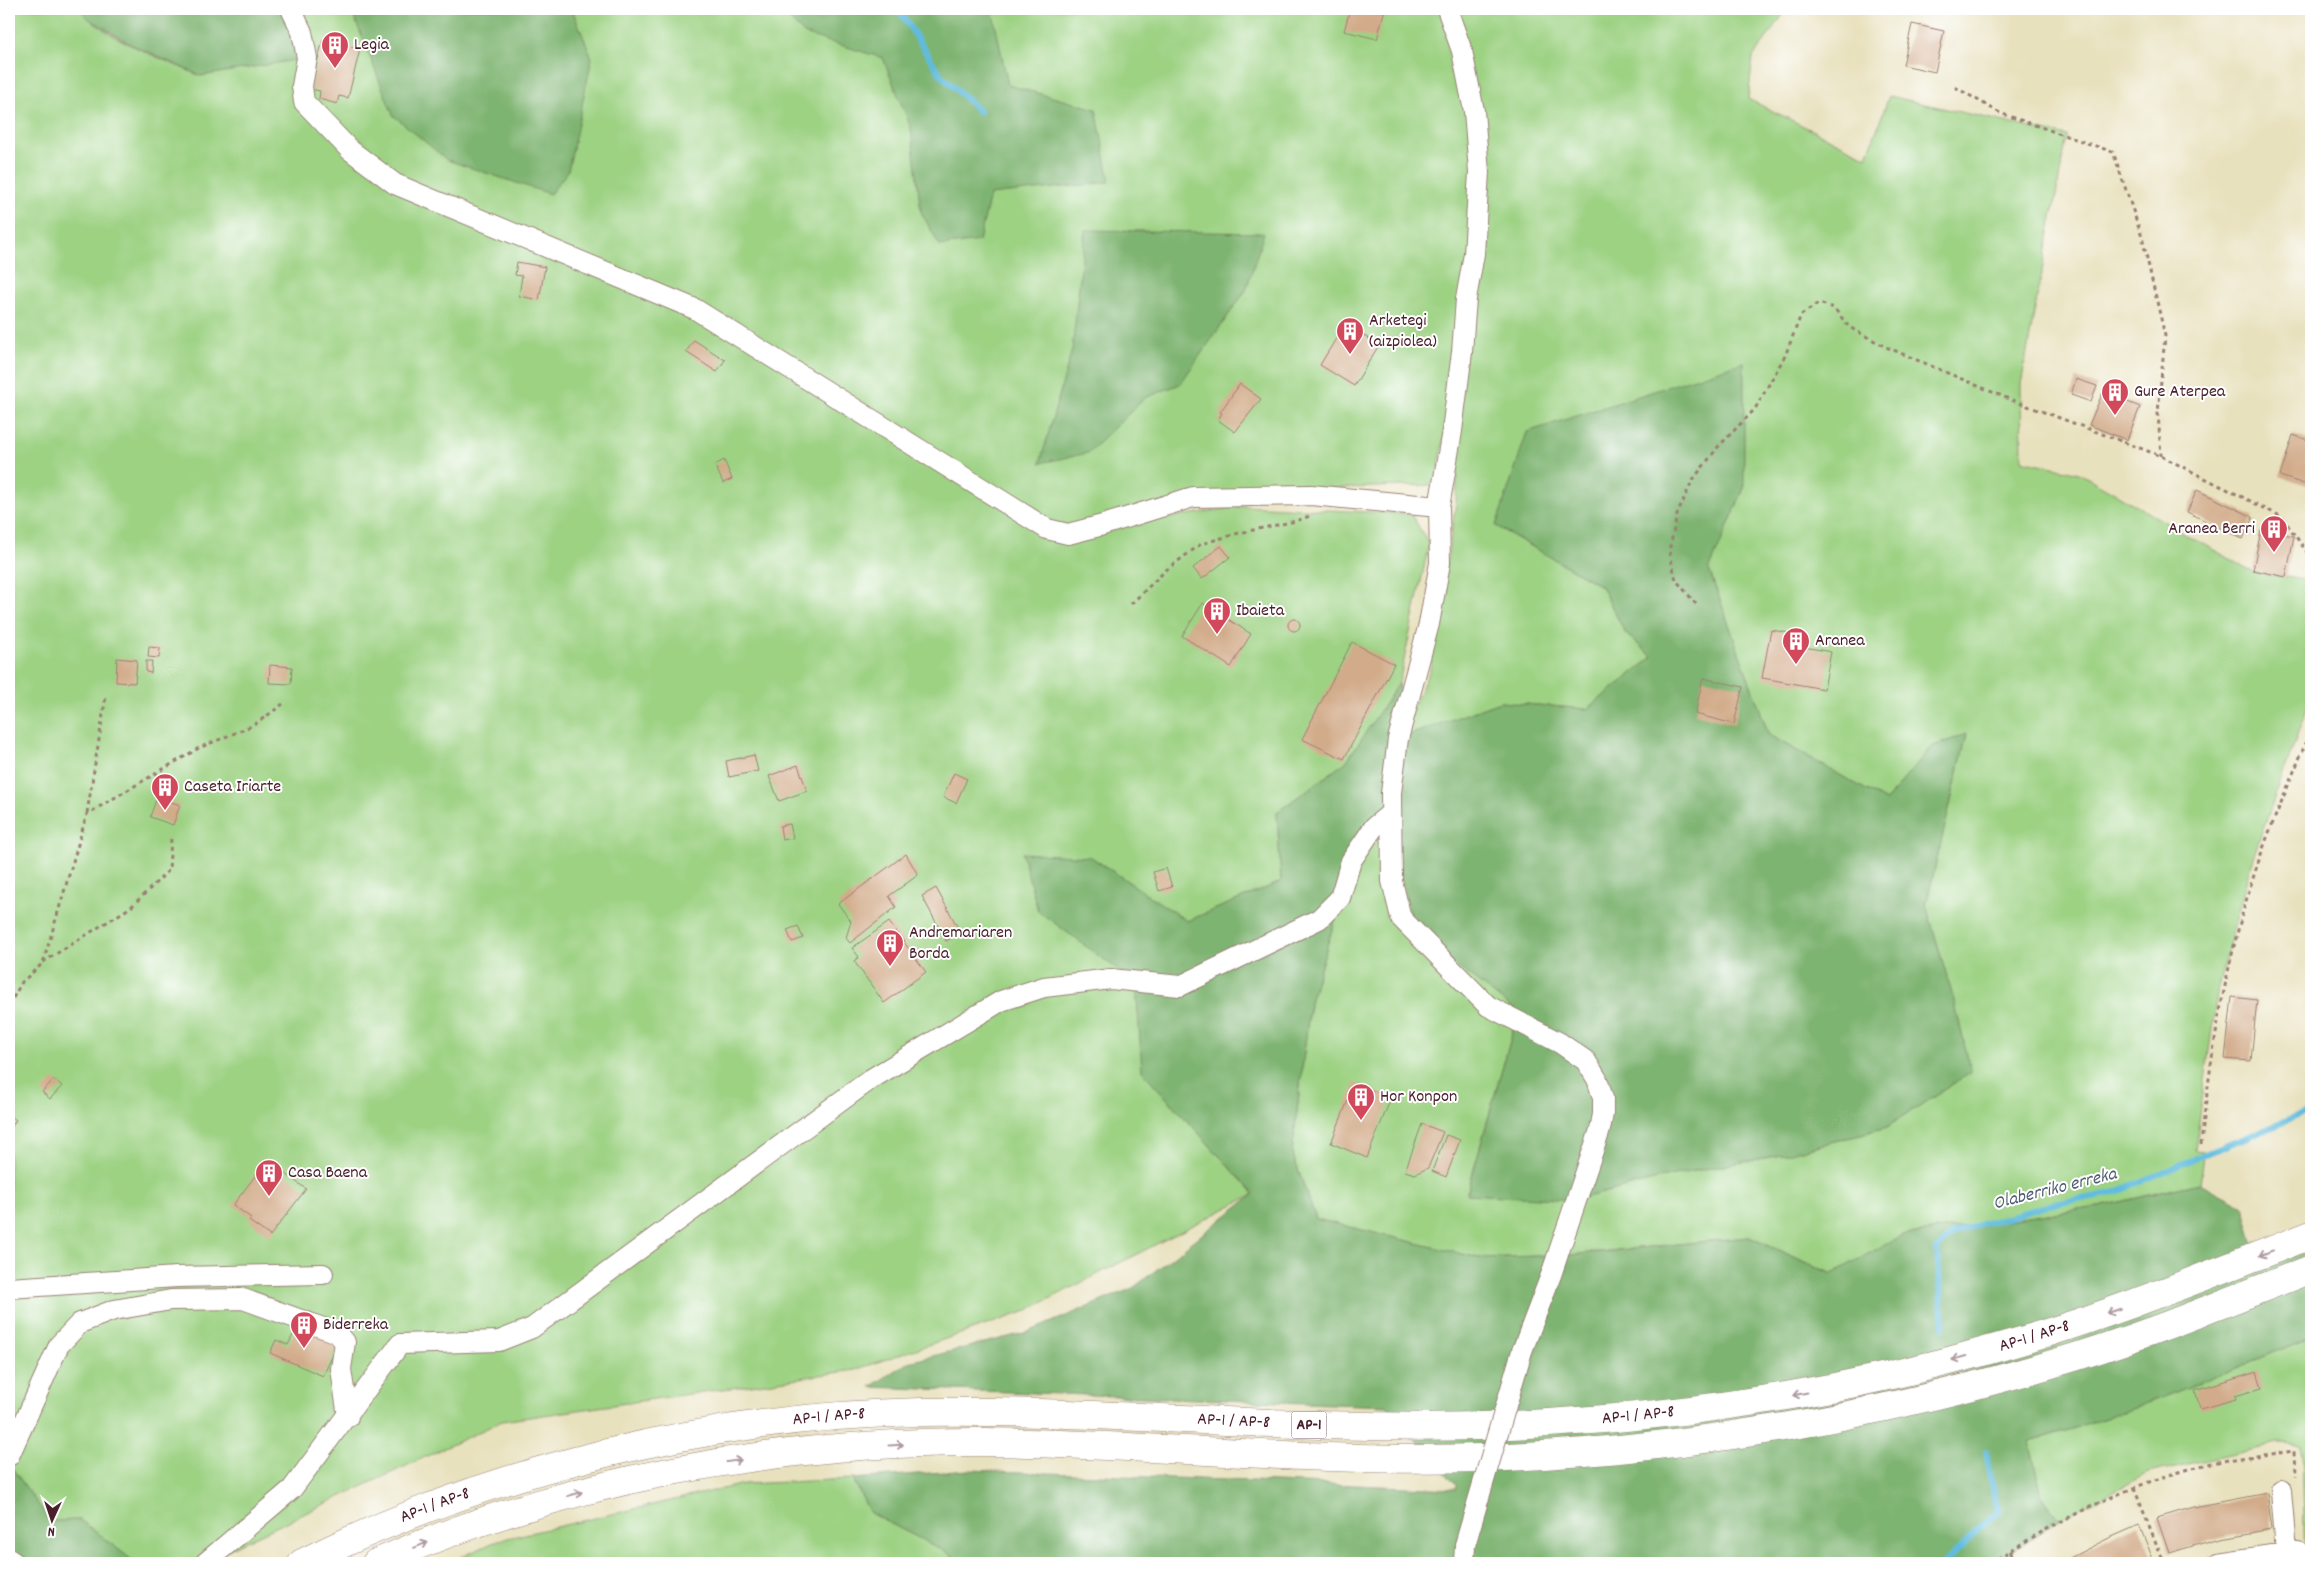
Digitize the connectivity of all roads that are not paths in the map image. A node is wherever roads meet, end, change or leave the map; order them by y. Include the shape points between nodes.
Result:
1 (291, 9) edge
2 (1447, 9) edge
3 (1439, 507) junction
4 (1391, 813) junction
5 (2311, 1235) edge
6 (2311, 1269) edge
7 (323, 1274) dead end
8 (9, 1288) edge
9 (348, 1417) junction
10 (9, 1456) edge
11 (2281, 1490) dead end
12 (1464, 1554) edge
13 (2294, 1555) edge
14 (9, 1559) edge
15 (14, 1563) edge
16 (205, 1563) edge
17 (302, 1563) edge
18 (376, 1563) edge
19 (2218, 1563) edge

1 - 3 street via 302,32 307,58 302,86 304,102 350,150 395,184 695,309 1047,529 1068,534 1192,498 1333,497
2 - 3 street via 1462,51 1474,111 1479,172 1474,254
3 - 4 street via 1440,563 1429,624 1398,740
4 - 9 street via 1374,827 1355,854 1340,898 1319,919 1180,986 1111,979 1044,987 1001,1001 871,1079 532,1328 499,1341 400,1344
4 - 12 street, bridge via 1392,881 1400,918 1488,1006 1560,1043 1586,1062 1597,1079 1602,1098 1600,1130 1522,1351
5 -> 17 highway, AP-1 / AP-8 / AP-1 via 2143,1301 2000,1347 1854,1383 1780,1397 1631,1417 1480,1426 1330,1426 928,1412 780,1422 643,1446 509,1481 378,1529
18 -> 6 highway, AP-1 / AP-8 / AP-1 via 453,1532 583,1491 716,1463 841,1448 987,1442 1406,1459 1559,1454 1711,1439 1860,1413 2008,1377 2153,1331
7 - 8 street via 176,1277
9 - 10 street via 341,1369 345,1342 337,1332 243,1299 171,1300 114,1310 80,1323 59,1345
9 - 16 street via 292,1490
11 - 13 street
13 - 19 street
14 - 15 street

